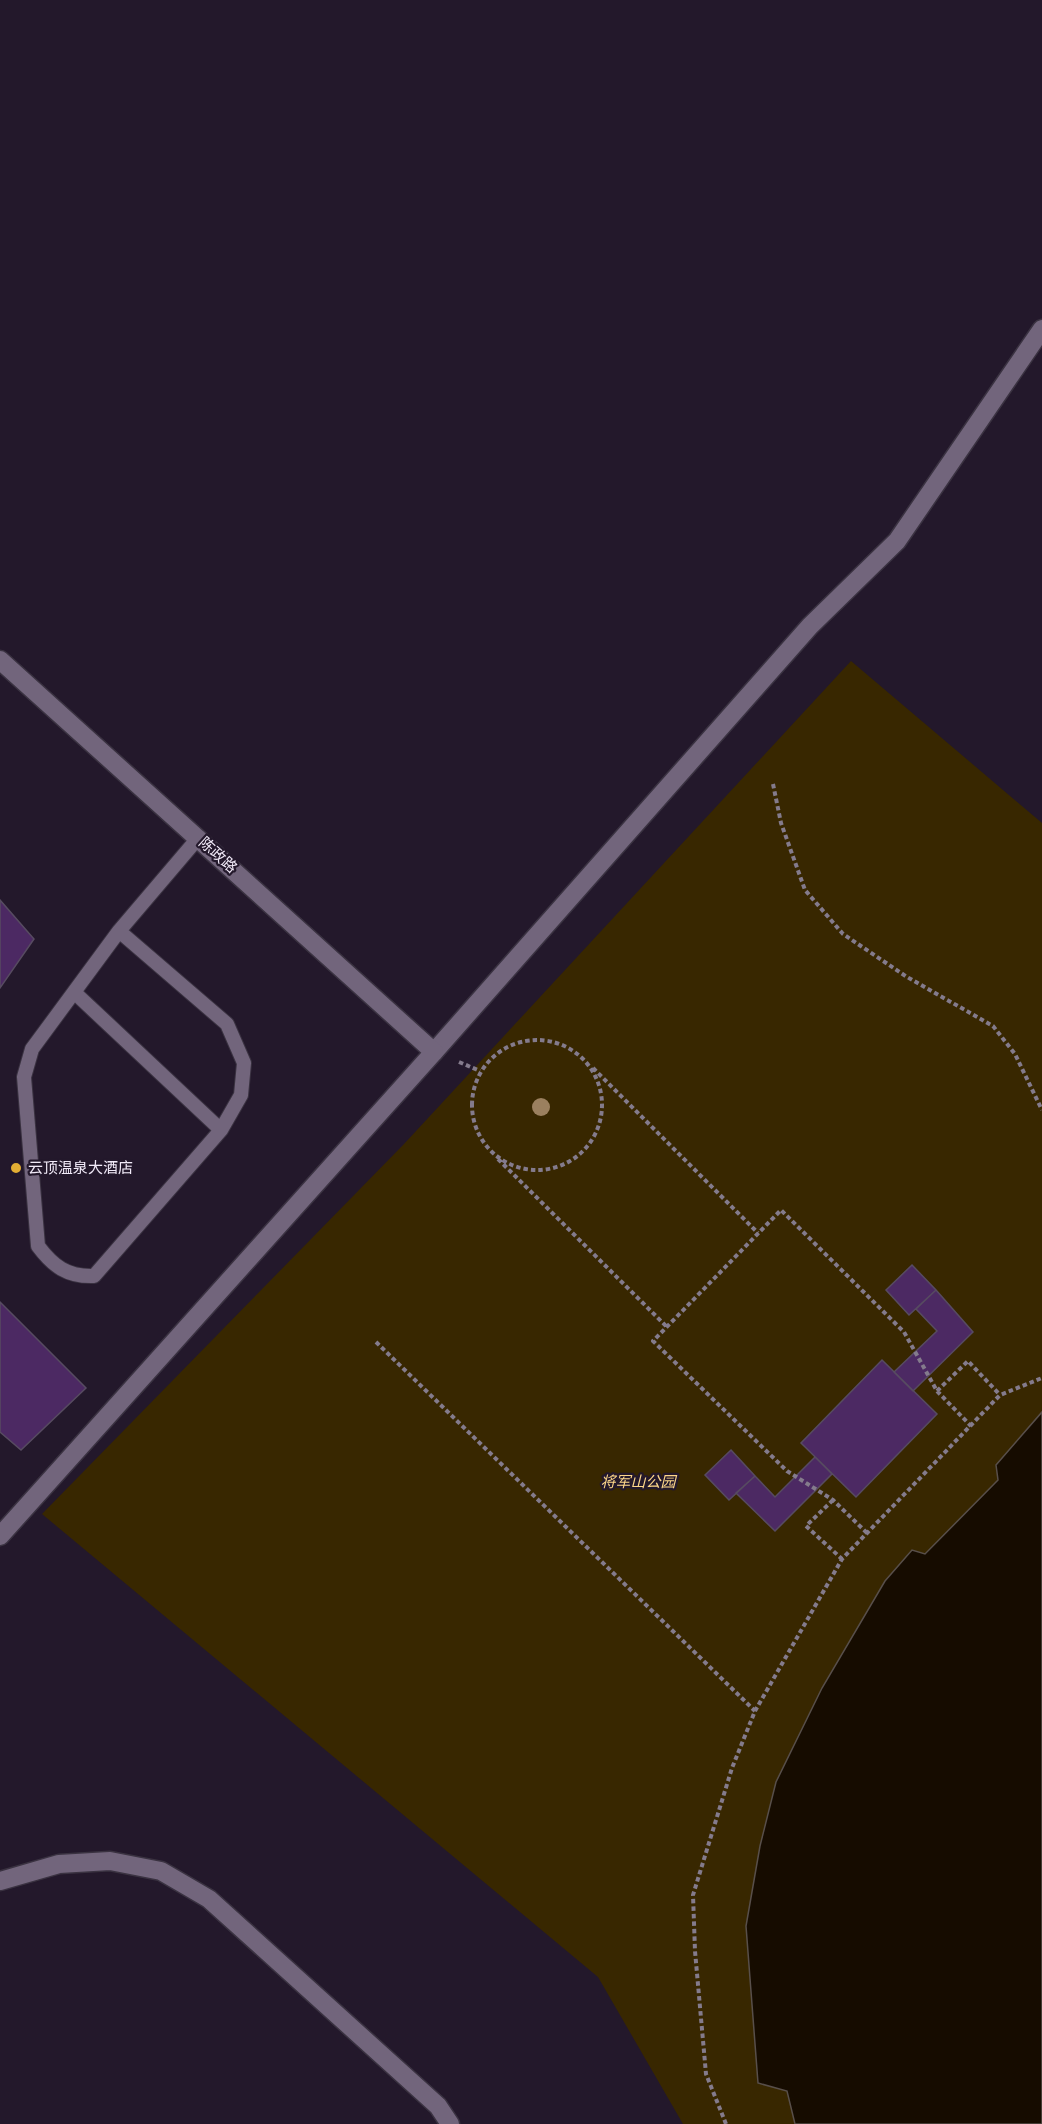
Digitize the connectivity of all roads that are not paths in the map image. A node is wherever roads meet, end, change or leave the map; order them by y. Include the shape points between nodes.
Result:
1 (1042, 329) edge
2 (0, 660) edge
3 (199, 837) junction
4 (119, 931) junction
5 (74, 992) junction
6 (434, 1052) junction
7 (221, 1130) junction
8 (0, 1536) edge
9 (0, 1881) edge
10 (450, 2124) edge

1 - 6 street via 897,541 810,626
2 - 3 street, 陈政路
3 - 4 lane
3 - 6 street, 陈政路
4 - 5 lane
4 - 7 lane via 227,1024 244,1063 241,1095
5 - 7 lane
5 - 7 lane via 32,1049 24,1077 39,1246 51,1263 78,1276 93,1276
6 - 8 street
9 - 10 street via 59,1864 110,1861 161,1871 209,1899 438,2106

